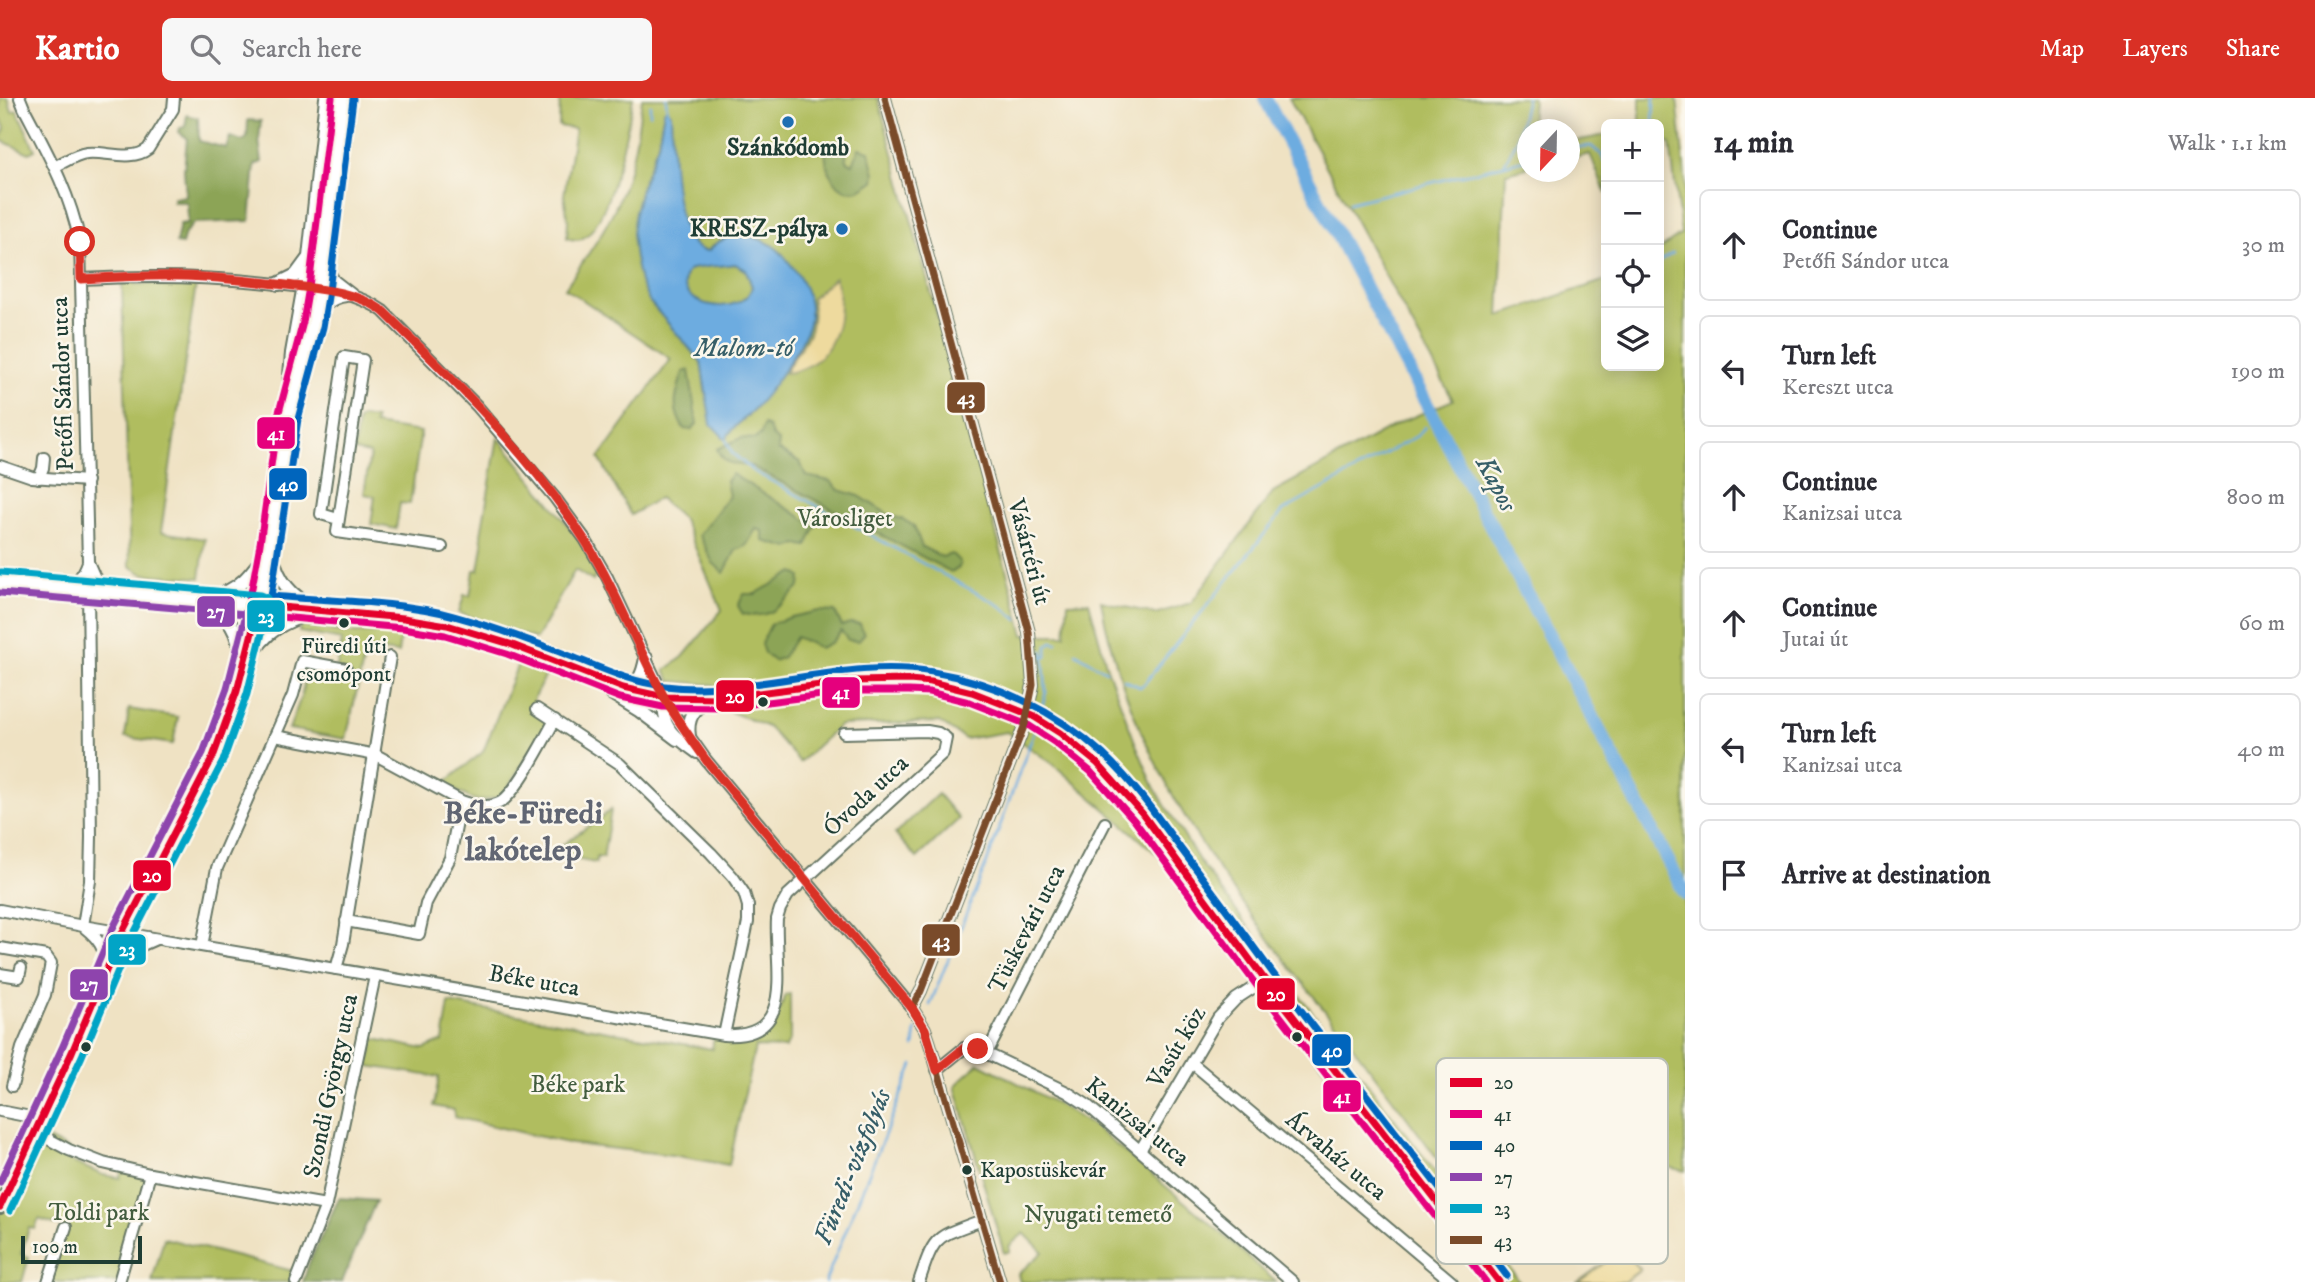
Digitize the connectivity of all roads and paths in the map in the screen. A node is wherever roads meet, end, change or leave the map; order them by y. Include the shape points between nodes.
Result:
1 (20, 98) edge
2 (174, 98) edge
3 (327, 98) edge
4 (343, 98) edge
5 (884, 98) edge
6 (56, 166) junction
7 (309, 257) junction
8 (323, 260) junction
9 (81, 279) junction
10 (278, 284) junction
11 (304, 287) junction
12 (319, 289) junction
13 (352, 295) junction
14 (313, 324) junction
15 (337, 407) junction
16 (355, 409) junction
17 (288, 417) junction
18 (44, 458) dead end
19 (0, 466) edge
20 (39, 478) junction
21 (87, 481) junction
22 (338, 519) junction
23 (270, 546) junction
24 (442, 547) dead end
25 (88, 562) junction
26 (0, 582) edge
27 (61, 587) junction
28 (88, 589) junction
29 (113, 591) junction
30 (201, 599) junction
31 (259, 605) junction
32 (322, 610) junction
33 (390, 657) dead end
34 (646, 658) junction
35 (562, 664) junction
36 (243, 668) junction
37 (346, 669) dead end
38 (624, 688) junction
39 (664, 697) junction
40 (719, 698) junction
41 (537, 709) dead end
42 (555, 720) junction
43 (844, 733) dead end
44 (275, 736) junction
45 (683, 738) junction
46 (376, 755) junction
47 (461, 801) junction
48 (1105, 823) dead end
49 (806, 880) junction
50 (0, 910) edge
51 (346, 921) junction
52 (83, 926) junction
53 (122, 933) junction
54 (156, 939) junction
55 (202, 946) junction
56 (0, 948) edge
57 (107, 966) junction
58 (21, 968) dead end
59 (337, 969) junction
60 (0, 975) edge
61 (375, 976) junction
62 (1265, 979) junction
63 (912, 1008) junction
64 (724, 1035) junction
65 (987, 1053) junction
66 (1192, 1063) junction
67 (937, 1070) junction
68 (12, 1086) dead end
69 (0, 1111) edge
70 (41, 1119) junction
71 (35, 1132) junction
72 (1141, 1149) junction
73 (150, 1174) junction
74 (1436, 1200) edge
75 (326, 1205) junction
76 (0, 1207) edge
77 (982, 1220) junction
78 (66, 1227) dead end
79 (1485, 1264) edge
80 (48, 1282) edge
81 (119, 1282) edge
82 (296, 1282) edge
83 (919, 1282) edge
84 (1000, 1282) edge
85 (1293, 1282) edge
86 (1452, 1282) edge
87 (1499, 1282) edge

1 - 6 street, Petőfi Sándor utca
2 - 6 street via 173,109 143,153 90,152
3 - 7 main road
4 - 8 main road
5 - 63 street, Vásártéri út via 1029,632 1033,665 1031,702 1017,750
6 - 9 street, Petőfi Sándor utca via 76,223
7 - 10 main road via 296,275
7 - 11 main road
8 - 12 main road
8 - 13 main road via 332,281
9 - 10 street via 180,275
9 - 21 street, Petőfi Sándor utca
10 - 11 street
11 - 12 street
11 - 17 main road via 288,382
12 - 13 street
12 - 14 main road
13 - 14 street via 328,302
13 - 34 street via 383,311 418,345 544,484 595,557
14 - 17 main road
15 - 16 street
15 - 16 street via 344,357 363,360
15 - 22 street via 321,514
16 - 22 street
17 - 23 main road
18 - 20 street
19 - 20 street
20 - 21 street
21 - 25 street, Petőfi Sándor utca
22 - 24 street via 337,532
23 - 30 main road via 242,585
23 - 31 main road
23 - 32 main road via 285,587
25 - 27 street via 81,577
25 - 29 street via 95,578
26 - 27 main road
27 - 28 main road
28 - 29 main road
28 - 52 street via 91,848
29 - 30 main road
30 - 31 main road
30 - 36 main road via 235,629
31 - 32 main road
31 - 36 main road
32 - 35 main road via 447,625
32 - 36 main road via 280,625 263,639
33 - 46 street
34 - 38 main road via 642,676
34 - 39 street
35 - 38 main road
35 - 45 main road
36 - 53 main road via 209,766
37 - 44 street via 302,661
38 - 39 main road
39 - 40 main road
39 - 45 street via 663,716
40 - 45 main road via 695,709
40 - 62 main road, bridge via 889,679 931,682 989,697 1033,716 1079,747 1114,779
41 - 42 street
42 - 47 street via 509,796 492,806
42 - 64 street via 620,764 711,853 744,893 748,922
43 - 49 street, Óvoda utca via 927,731 946,738 943,753
44 - 46 street
44 - 55 street via 216,868
45 - 49 street
46 - 47 street
46 - 51 street
47 - 51 street via 450,858 426,903 419,934
48 - 65 street, Tüskevári utca
49 - 63 street
49 - 64 street, Béke utca via 779,909 779,990 771,1017 750,1034
50 - 52 street, Béke utca
51 - 59 street
52 - 53 street, Béke utca
52 - 57 street via 99,939
53 - 54 street, Béke utca
53 - 57 main road
54 - 55 street, Béke utca
54 - 57 street
55 - 59 street, Béke utca
56 - 68 street via 46,956 51,963 45,995 22,1048
57 - 70 main road
58 - 60 street via 19,977
59 - 61 street, Béke utca
61 - 64 street, Béke utca
61 - 75 street, Szondi György utca
62 - 66 street, Vasút köz via 1226,1007
62 - 74 main road
63 - 67 street via 925,1029
65 - 67 street, Kanizsai utca via 964,1048
65 - 72 street, Kanizsai utca via 1067,1093
66 - 72 street, Vasút köz
66 - 86 street, Árvaház utca
67 - 77 street
69 - 70 street
70 - 71 main road
71 - 73 street, Szondi György utca via 83,1156
71 - 76 main road
72 - 85 street, Kanizsai utca
73 - 75 street, Szondi György utca
73 - 81 street
75 - 82 street, Szondi György utca
77 - 83 street via 934,1242
77 - 84 street
78 - 80 street
79 - 87 main road

